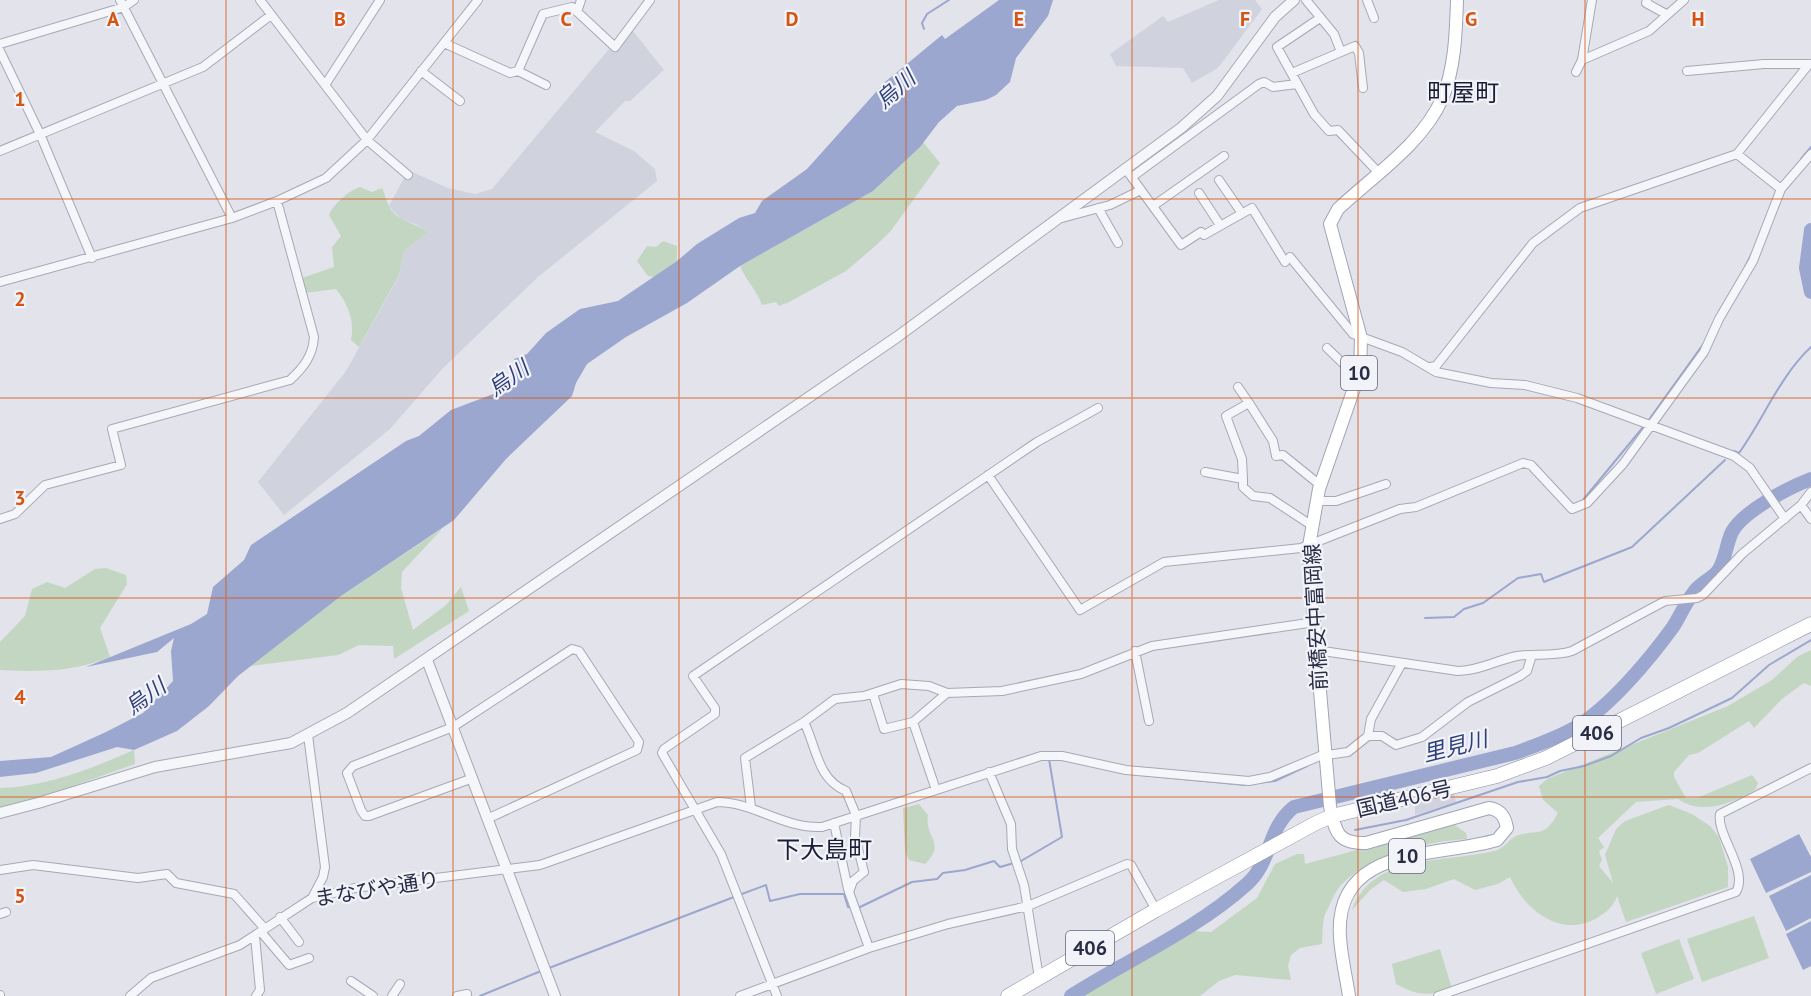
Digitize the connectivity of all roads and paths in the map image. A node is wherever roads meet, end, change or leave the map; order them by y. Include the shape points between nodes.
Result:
1 (134, 0) edge
2 (260, 0) edge
3 (380, 0) edge
4 (478, 0) edge
5 (581, 0) edge
6 (650, 0) edge
7 (1294, 0) edge
8 (1306, 0) edge
9 (1367, 0) edge
10 (1457, 0) edge
11 (1592, 0) edge
12 (1647, 0) edge
13 (1684, 0) edge
14 (122, 4) edge
15 (577, 12) junction
16 (1666, 14) junction
17 (271, 15) junction
18 (1320, 18) junction
19 (1374, 18) dead end
20 (444, 43) junction
21 (0, 44) edge
22 (0, 51) edge
23 (1341, 52) junction
24 (1582, 60) junction
25 (1810, 64) edge
26 (420, 71) junction
27 (518, 71) junction
28 (1688, 71) dead end
29 (1576, 72) dead end
30 (1292, 73) junction
31 (163, 84) junction
32 (1297, 84) junction
33 (325, 85) junction
34 (546, 85) dead end
35 (1363, 88) dead end
36 (460, 101) dead end
37 (40, 134) junction
38 (367, 140) junction
39 (0, 151) edge
40 (1737, 154) junction
41 (1811, 154) edge
42 (1224, 156) dead end
43 (1129, 172) junction
44 (1378, 172) junction
45 (408, 175) dead end
46 (1219, 180) dead end
47 (1781, 189) junction
48 (1141, 190) junction
49 (1199, 194) dead end
50 (277, 201) junction
51 (1153, 206) junction
52 (1098, 208) junction
53 (1241, 212) junction
54 (232, 218) junction
55 (1055, 220) junction
56 (1220, 225) junction
57 (1118, 243) dead end
58 (92, 258) junction
59 (0, 282) edge
60 (1361, 338) junction
61 (1327, 348) dead end
62 (1430, 367) junction
63 (1358, 378) junction
64 (1238, 387) dead end
65 (1249, 403) junction
66 (1098, 408) dead end
67 (1651, 425) junction
68 (1205, 472) dead end
69 (988, 475) junction
70 (1244, 479) junction
71 (1386, 484) dead end
72 (1320, 485) junction
73 (1811, 492) edge
74 (1316, 501) junction
75 (1801, 505) junction
76 (0, 519) edge
77 (1785, 519) junction
78 (1811, 519) edge
79 (1311, 525) junction
80 (1309, 546) junction
81 (1315, 622) junction
82 (1811, 624) edge
83 (1316, 650) junction
84 (1136, 651) junction
85 (1532, 655) junction
86 (427, 660) junction
87 (1402, 663) junction
88 (946, 693) junction
89 (873, 694) junction
90 (1149, 721) dead end
91 (804, 722) junction
92 (913, 722) junction
93 (453, 728) junction
94 (308, 735) junction
95 (1368, 736) junction
96 (1326, 755) junction
97 (1811, 768) edge
98 (989, 772) junction
99 (473, 778) junction
100 (936, 790) junction
101 (751, 807) junction
102 (695, 809) junction
103 (1331, 810) junction
104 (0, 813) edge
105 (856, 815) junction
106 (488, 819) junction
107 (834, 824) junction
108 (0, 870) edge
109 (507, 870) junction
110 (849, 892) junction
111 (312, 898) junction
112 (1028, 906) junction
113 (1156, 910) junction
114 (280, 917) junction
115 (260, 932) junction
116 (299, 942) dead end
117 (868, 948) junction
118 (309, 958) dead end
119 (1039, 978) junction
120 (351, 981) dead end
121 (400, 984) dead end
122 (772, 984) junction
123 (467, 994) dead end
124 (130, 996) edge
125 (256, 996) edge
126 (373, 996) edge
127 (392, 996) edge
128 (457, 996) edge
129 (555, 996) edge
130 (740, 996) edge
131 (777, 996) edge
132 (1008, 996) edge
133 (1349, 996) edge
134 (1438, 996) edge

1 - 14 street
2 - 17 street
3 - 33 street
4 - 20 street
5 - 15 street
6 - 15 street via 615,47
7 - 43 street via 1275,17 1211,102
8 - 18 street
9 - 19 street
10 - 44 main road, 前橋安中富岡線 / 10 via 1451,66 1442,99 1419,135
11 - 24 street
12 - 16 street via 1646,3
13 - 16 street
14 - 21 street
14 - 31 street
15 - 27 street via 572,6 543,14
16 - 24 street via 1649,31
17 - 31 street via 203,67
17 - 33 street
18 - 23 street via 1334,34
18 - 30 street via 1277,46
20 - 26 street
20 - 27 street via 510,73
22 - 37 street
23 - 30 street
23 - 35 street via 1355,46 1359,52
24 - 29 street
25 - 28 street
25 - 40 street
26 - 36 street
26 - 38 street
27 - 34 street
30 - 32 street
31 - 37 street
31 - 54 street
32 - 43 street via 1259,84
32 - 44 street via 1329,131 1338,130
33 - 38 street
37 - 39 street
37 - 58 street
38 - 45 street
38 - 50 street via 326,178
40 - 47 street
40 - 62 street via 1580,208 1533,243 1436,366
41 - 47 street
42 - 51 street
43 - 48 street
43 - 55 street
44 - 60 main road, 前橋安中富岡線 / 10 via 1338,208 1330,224
46 - 53 street
47 - 67 street via 1761,244 1710,343
48 - 51 street
48 - 52 street
49 - 56 street
50 - 54 street
50 - 76 street via 314,338 314,348 303,367 290,380 112,429 121,465 45,485 15,514
51 - 56 street via 1181,245
52 - 55 street
52 - 57 street
53 - 56 street
53 - 60 street via 1252,208 1288,259 1353,334
54 - 58 street
55 - 86 street via 897,338
58 - 59 street
60 - 62 street via 1385,344
60 - 63 main road, 前橋安中富岡線 / 10
61 - 63 street
62 - 67 street via 1436,372 1525,385 1576,398
63 - 72 main road, 前橋安中富岡線 / 10
64 - 65 street
65 - 70 street via 1226,416 1242,459
65 - 72 street via 1273,441 1276,456 1283,455
66 - 69 street
67 - 77 street via 1740,458
67 - 80 street via 1623,464 1583,505 1572,508 1531,465 1523,464 1416,507 1338,531
68 - 70 street
69 - 80 street via 1080,610 1164,562
69 - 102 street via 693,676 715,708 715,714 662,753
70 - 79 street via 1243,487 1253,496 1270,498
71 - 74 street via 1336,501
72 - 74 main road, 前橋安中富岡線 / 10
73 - 75 street
74 - 79 main road, 前橋安中富岡線 / 10
75 - 77 street
75 - 78 street
77 - 85 street via 1697,598 1665,601 1572,651 1556,656
79 - 80 main road, 前橋安中富岡線 / 10
80 - 81 main road, 前橋安中富岡線 / 10
81 - 83 main road, 前橋安中富岡線 / 10
81 - 84 street via 1195,638
82 - 103 highway, 国道406号 / 406 via 1546,758 1497,776
83 - 87 street
83 - 96 main road, 前橋安中富岡線 / 10
84 - 88 street via 1082,674 1043,684 984,693
84 - 90 street
85 - 87 street via 1468,671
85 - 95 street via 1527,671 1468,702 1422,737 1396,745 1382,736
86 - 93 street
86 - 94 street via 347,714
87 - 95 street via 1371,719
88 - 89 street via 913,684 892,686
88 - 92 street
89 - 91 street via 835,699
89 - 92 street via 884,729
91 - 101 street via 745,758
91 - 105 street via 814,742 818,764 833,786 846,791
92 - 100 street
93 - 99 street
93 - 99 street via 349,769 347,773 361,810 365,816 374,815
93 - 106 street via 572,649 579,651 639,742 637,750
94 - 104 street via 259,750 155,767
94 - 111 street via 325,867
95 - 96 street, まなびや通り via 1348,752
96 - 98 street, まなびや通り via 1249,781 1126,770 1062,756 1041,756
96 - 103 main road, 前橋安中富岡線 / 10
97 - 134 street via 1720,814 1739,884 1736,892
98 - 100 street, まなびや通り
98 - 112 street via 1011,824 1012,849
99 - 106 street
100 - 105 street, まなびや通り
101 - 102 street, まなびや通り via 717,802
101 - 107 street, まなびや通り via 798,826
102 - 109 street, まなびや通り via 540,865
102 - 122 street via 721,854
103 - 113 highway, 国道406号 / 406
103 - 133 main road, 10 via 1339,835 1353,843 1366,843 1482,809 1499,812 1507,828 1497,840 1393,860 1373,868 1349,890 1340,936
105 - 107 street, まなびや通り
105 - 110 street via 855,837 864,872
106 - 109 street
107 - 110 street
108 - 115 street via 33,866 138,878 167,874 176,883 234,894
109 - 111 street, まなびや通り via 355,888
109 - 129 street
110 - 117 street
111 - 114 street, まなびや通り
112 - 113 street via 1129,864
112 - 117 street
112 - 119 street
113 - 119 highway, 国道406号 / 406
114 - 115 street, まなびや通り
114 - 116 street
115 - 118 street via 290,965
115 - 124 street, まなびや通り via 228,951 151,978
115 - 125 street via 260,990
117 - 122 street
119 - 132 highway, 国道406号 / 406
120 - 126 street
121 - 127 street
122 - 130 street
122 - 131 street
123 - 128 street

